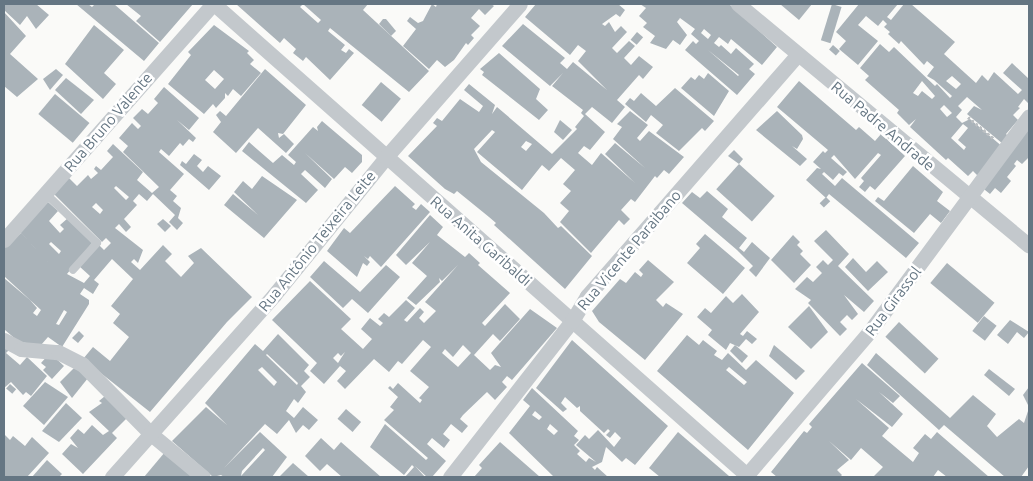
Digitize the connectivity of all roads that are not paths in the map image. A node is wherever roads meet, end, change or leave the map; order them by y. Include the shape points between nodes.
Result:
1 (213, 4) edge
2 (520, 4) edge
3 (738, 4) edge
4 (798, 54) junction
5 (1029, 116) edge
6 (386, 157) junction
7 (45, 193) junction
8 (970, 200) junction
9 (4, 240) edge
10 (1029, 246) edge
11 (74, 270) dead end
12 (572, 321) junction
13 (4, 340) edge
14 (151, 434) junction
15 (112, 477) edge
16 (203, 477) edge
17 (450, 477) edge
18 (747, 477) edge

1 - 6 street, Rua Anita Garibaldi
1 - 7 street, Rua Bruno Valente
2 - 6 street, Rua Antônio Teixeira Leite
3 - 4 street, Rua Padre Andrade
4 - 8 street, Rua Padre Andrade
4 - 12 street, Rua Vicente Paraibano via 586,296
5 - 8 street, Rua Girassol
6 - 12 street, Rua Anita Garibaldi
6 - 14 street, Rua Antônio Teixeira Leite via 274,295
7 - 9 street, Rua Bruno Valente
7 - 11 lane via 97,243
8 - 10 street, Rua Padre Andrade
8 - 18 street, Rua Girassol via 870,331
12 - 17 street, Rua Vicente Paraibano
12 - 18 street, Rua Anita Garibaldi
13 - 14 street via 21,349 58,352 82,364
14 - 15 street, Rua Antônio Teixeira Leite
14 - 16 street

